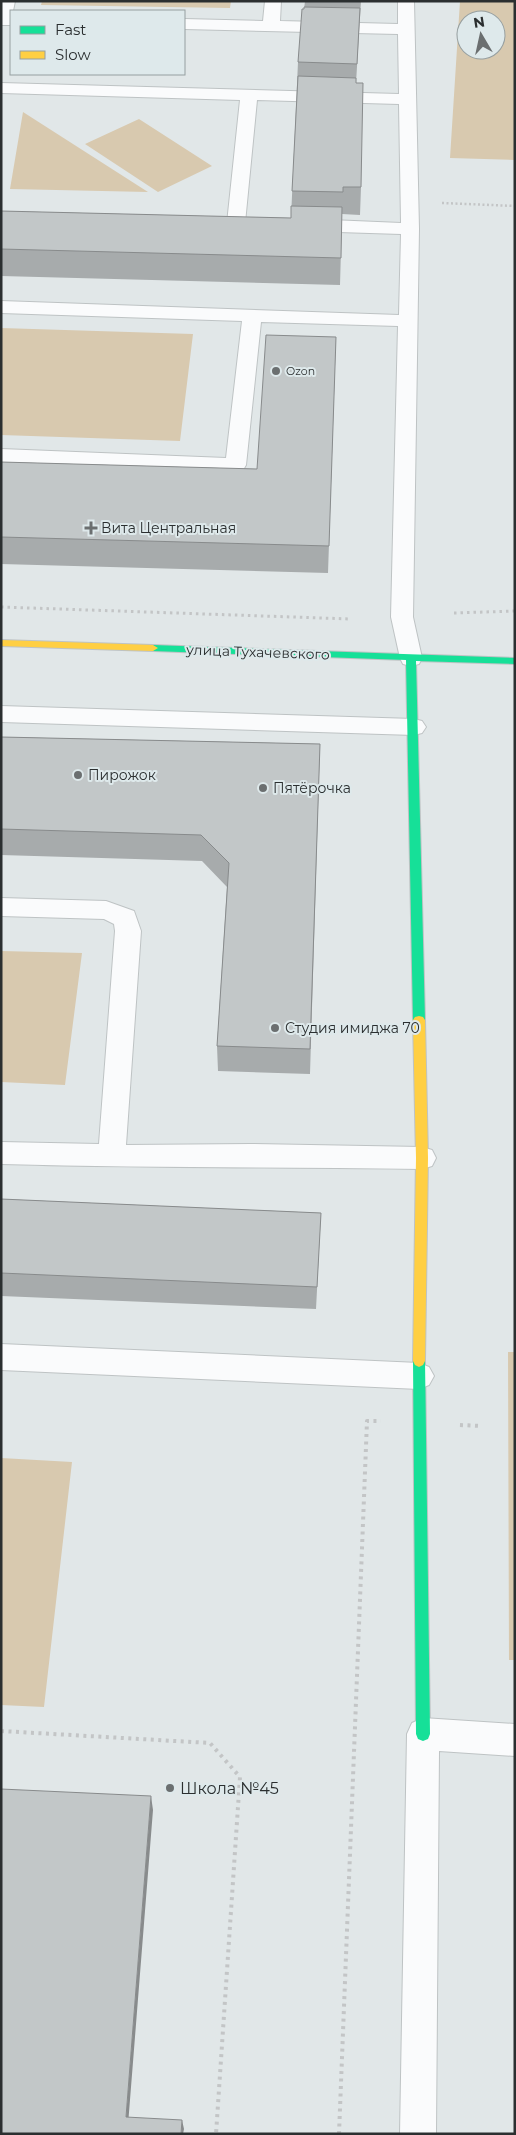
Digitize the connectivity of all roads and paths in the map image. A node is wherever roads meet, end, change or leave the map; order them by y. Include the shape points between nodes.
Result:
1 (7, 1) edge
2 (273, 1) edge
3 (406, 1) edge
4 (10, 20) edge
5 (185, 24) edge
6 (271, 26) junction
7 (406, 28) junction
8 (1, 88) edge
9 (249, 95) junction
10 (407, 99) junction
11 (409, 202) junction
12 (515, 206) edge
13 (216, 222) edge
14 (236, 223) junction
15 (255, 223) edge
16 (294, 225) edge
17 (410, 229) junction
18 (1, 307) edge
19 (252, 316) junction
20 (408, 321) junction
21 (1, 456) edge
22 (1, 607) edge
23 (515, 611) edge
24 (454, 613) dead end
25 (351, 619) dead end
26 (1, 643) edge
27 (411, 658) junction
28 (515, 662) edge
29 (1, 714) edge
30 (414, 727) junction
31 (1, 907) edge
32 (1, 1154) edge
33 (112, 1156) junction
34 (422, 1158) junction
35 (1, 1357) edge
36 (419, 1376) junction
37 (420, 1423) junction
38 (481, 1426) dead end
39 (1, 1731) edge
40 (423, 1734) junction
41 (515, 1740) edge
42 (216, 2134) edge
43 (339, 2134) edge
44 (418, 2134) edge

1 - 4 lane via 3,20
2 - 6 lane
3 - 7 lane
5 - 6 lane
6 - 7 lane
7 - 10 lane
8 - 9 lane
9 - 10 lane
9 - 14 lane
10 - 11 lane
11 - 12 path
11 - 17 lane
13 - 14 lane
14 - 15 lane
16 - 17 lane
17 - 20 lane
18 - 19 lane
19 - 20 lane
19 - 21 lane via 236,465
20 - 27 lane via 402,617
22 - 25 path
23 - 24 path
26 - 27 street, улица Тухачевского
27 - 28 street, улица Тухачевского
27 - 30 street
29 - 30 lane
30 - 34 street
31 - 33 lane via 106,910 125,918 128,931
32 - 33 lane
33 - 34 lane
34 - 36 street
35 - 36 lane
36 - 37 street
37 - 38 path
37 - 40 street
37 - 43 path via 367,1420
39 - 42 path via 210,1743 240,1777
40 - 41 lane
40 - 44 lane

